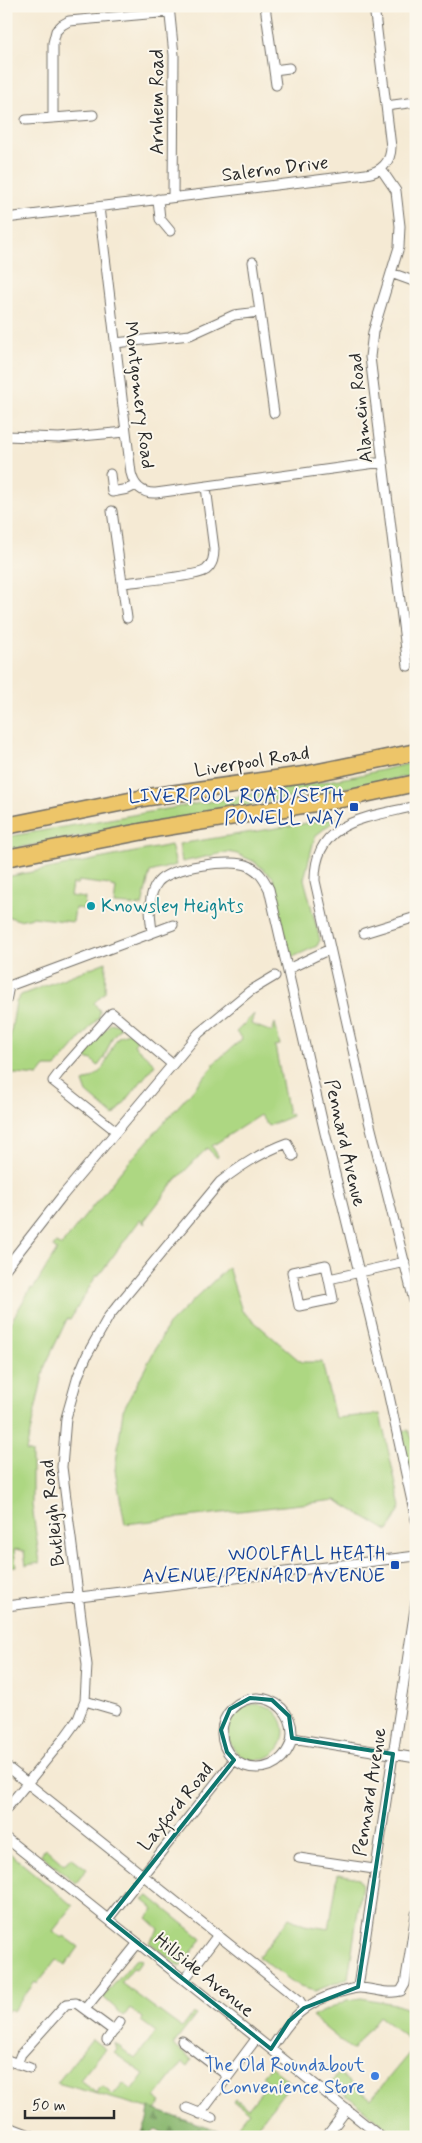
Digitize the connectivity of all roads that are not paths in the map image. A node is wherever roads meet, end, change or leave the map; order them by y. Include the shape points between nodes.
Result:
1 (265, 6) edge
2 (374, 6) edge
3 (170, 9) edge
4 (289, 68) dead end
5 (274, 70) junction
6 (276, 84) dead end
7 (416, 102) edge
8 (386, 106) junction
9 (93, 116) dead end
10 (53, 118) junction
11 (26, 120) dead end
12 (381, 169) junction
13 (173, 197) junction
14 (158, 199) junction
15 (99, 207) junction
16 (6, 218) edge
17 (170, 232) dead end
18 (253, 262) dead end
19 (391, 273) junction
20 (416, 282) edge
21 (259, 312) junction
22 (115, 343) junction
23 (274, 414) dead end
24 (126, 432) junction
25 (6, 436) edge
26 (382, 462) junction
27 (110, 474) dead end
28 (136, 485) junction
29 (206, 487) junction
30 (112, 511) dead end
31 (122, 583) junction
32 (127, 618) dead end
33 (416, 651) edge
34 (406, 652) junction
35 (408, 666) dead end
36 (416, 752) edge
37 (416, 783) edge
38 (416, 806) edge
39 (6, 826) edge
40 (6, 858) edge
41 (416, 918) edge
42 (173, 924) dead end
43 (152, 931) junction
44 (364, 933) dead end
45 (330, 949) junction
46 (288, 969) junction
47 (275, 976) dead end
48 (6, 1001) edge
49 (172, 1064) junction
50 (116, 1131) junction
51 (293, 1156) dead end
52 (405, 1262) junction
53 (6, 1268) edge
54 (360, 1273) junction
55 (329, 1279) junction
56 (416, 1309) edge
57 (416, 1520) edge
58 (416, 1556) edge
59 (79, 1596) junction
60 (416, 1602) edge
61 (6, 1606) edge
62 (85, 1701) junction
63 (116, 1710) dead end
64 (292, 1738) junction
65 (393, 1754) junction
66 (416, 1758) edge
67 (234, 1760) junction
68 (6, 1766) edge
69 (28, 1783) junction
70 (6, 1809) edge
71 (6, 1838) edge
72 (300, 1858) dead end
73 (374, 1869) junction
74 (143, 1874) junction
75 (416, 1914) edge
76 (108, 1920) junction
77 (218, 1935) junction
78 (138, 1943) junction
79 (184, 1980) junction
80 (358, 1987) junction
81 (304, 2008) junction
82 (85, 2009) junction
83 (120, 2022) dead end
84 (114, 2031) junction
85 (256, 2039) junction
86 (107, 2040) dead end
87 (182, 2041) dead end
88 (270, 2049) junction
89 (7, 2060) edge
90 (18, 2064) junction
91 (30, 2068) dead end
92 (228, 2076) junction
93 (187, 2108) dead end
94 (347, 2109) junction
95 (200, 2114) junction
96 (212, 2118) dead end
97 (6, 2126) edge
98 (35, 2137) edge
99 (326, 2137) edge
100 (381, 2137) edge

1 - 5 street
2 - 8 street
3 - 10 street via 78,20 62,25 53,39
3 - 13 street, Arnhem Road via 174,55
4 - 5 street
5 - 6 street
7 - 8 street
8 - 12 street via 391,152
9 - 10 street
10 - 11 street
12 - 13 street, Salerno Drive via 366,174
12 - 19 street, Alamein Road via 396,191 400,226 400,247
13 - 14 street, Salerno Drive
14 - 15 street, Salerno Drive
14 - 17 street via 160,218
15 - 16 street, Salerno Drive
15 - 22 street, Montgomery Road
18 - 21 street
19 - 20 street
19 - 26 street, Alamein Road via 370,350
21 - 22 street via 229,317 190,335
21 - 23 street
22 - 24 street, Montgomery Road
24 - 25 street via 60,438
24 - 28 street, Montgomery Road via 131,473
26 - 29 street, Montgomery Road
26 - 34 street, Alamein Road
27 - 28 street via 112,492
28 - 29 street, Montgomery Road via 152,493
29 - 31 street via 213,562 203,572
30 - 31 street
31 - 32 street
33 - 34 street
34 - 35 street, Alamein Road
36 - 39 highway, Liverpool Road via 304,775 149,797
37 - 40 highway
38 - 45 street via 352,821 332,833 320,849 314,869 315,881
41 - 44 street
42 - 43 street
43 - 46 street, Pennard Avenue via 152,896 164,876 236,862 258,872 269,888
43 - 48 street via 8,986
45 - 46 street
45 - 52 street, Pennard Avenue
46 - 54 street, Pennard Avenue
47 - 49 street via 228,1008 199,1033
49 - 50 street
49 - 50 street via 112,1013 59,1073 53,1082
50 - 53 street
51 - 59 street, Butleigh Road via 287,1143 275,1147 220,1182 109,1316 87,1355 68,1408 62,1449
52 - 54 street
52 - 56 street, Pennard Avenue
54 - 55 street
54 - 57 street, Pennard Avenue
55 - 55 street via 326,1266 292,1272 299,1306 333,1299
58 - 59 street
59 - 61 street
59 - 62 street, Butleigh Road via 87,1665
60 - 65 street, Pennard Avenue
62 - 63 street
62 - 69 street, Butleigh Road via 78,1719
64 - 65 street
64 - 67 street, Layford Road via 283,1757 270,1766 254,1768
64 - 67 street, Layford Road via 288,1716 272,1700 261,1697 239,1702 230,1709 221,1730 222,1741
65 - 66 street
65 - 73 street, Pennard Avenue
67 - 74 street, Layford Road
68 - 69 street
69 - 70 street, Butleigh Road
69 - 74 street
71 - 76 street, Hillside Avenue
72 - 73 street
73 - 80 street, Pennard Avenue
74 - 76 street, Layford Road
74 - 77 street
75 - 80 street via 405,1984 401,1991 395,1993
76 - 78 street, Hillside Avenue
77 - 79 street
77 - 81 street via 299,2000
78 - 79 street, Hillside Avenue
78 - 82 street
79 - 85 street, Hillside Avenue
80 - 81 street via 330,1995
81 - 88 street via 289,2021
82 - 84 street
82 - 90 street via 76,2003 66,2004 21,2054
83 - 84 street
84 - 86 street
85 - 88 street, Hillside Avenue
85 - 92 street
87 - 92 street
88 - 94 street, Hillside Avenue
89 - 90 street
90 - 91 street
92 - 95 street
93 - 95 street
94 - 99 street
94 - 100 street, Hillside Avenue
95 - 96 street
97 - 98 street

